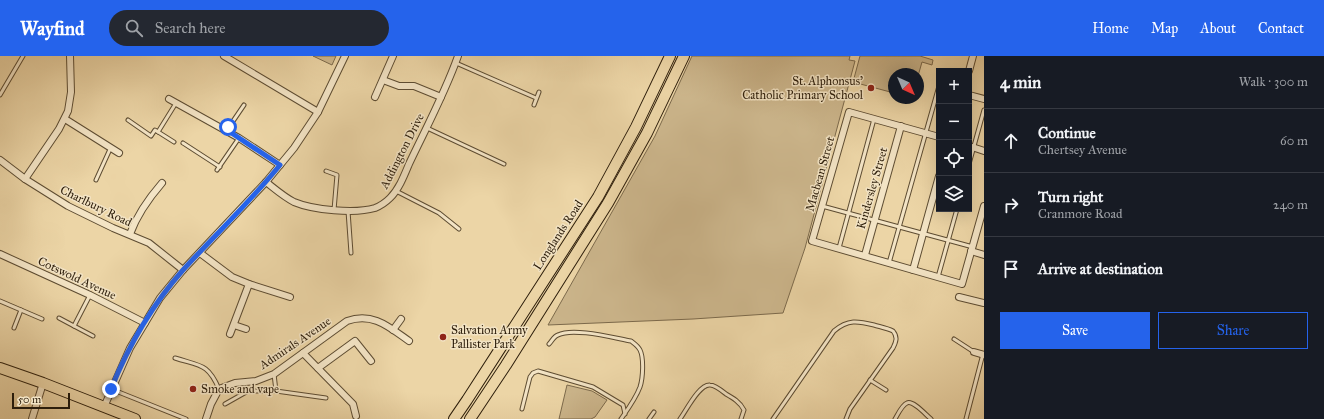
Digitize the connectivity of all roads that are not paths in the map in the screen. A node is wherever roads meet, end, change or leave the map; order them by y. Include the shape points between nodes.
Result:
1 (23, 56) edge
2 (70, 56) edge
3 (224, 56) edge
4 (345, 56) edge
5 (393, 56) edge
6 (458, 56) edge
7 (670, 56) edge
8 (684, 56) edge
9 (973, 56) edge
10 (456, 63) junction
11 (970, 68) edge
12 (383, 80) junction
13 (539, 92) dead end
14 (0, 95) edge
15 (936, 96) edge
16 (972, 96) edge
17 (375, 97) dead end
18 (441, 97) junction
19 (536, 98) junction
20 (169, 99) dead end
21 (984, 99) edge
22 (176, 103) junction
23 (244, 105) dead end
24 (534, 105) dead end
25 (984, 110) edge
26 (318, 112) junction
27 (65, 119) junction
28 (874, 119) junction
29 (128, 120) dead end
30 (901, 126) junction
31 (427, 128) junction
32 (227, 130) junction
33 (158, 132) junction
34 (925, 133) junction
35 (936, 137) edge
36 (239, 138) junction
37 (174, 142) dead end
38 (183, 143) dead end
39 (972, 144) edge
40 (111, 147) junction
41 (972, 147) edge
42 (984, 151) edge
43 (119, 153) dead end
44 (0, 160) edge
45 (504, 164) dead end
46 (280, 165) junction
47 (326, 171) dead end
48 (25, 179) junction
49 (96, 180) dead end
50 (266, 182) junction
51 (162, 183) dead end
52 (936, 187) edge
53 (396, 191) junction
54 (822, 206) junction
55 (984, 206) edge
56 (334, 210) junction
57 (348, 210) junction
58 (956, 212) edge
59 (848, 213) junction
60 (875, 220) junction
61 (899, 227) junction
62 (459, 229) dead end
63 (130, 234) junction
64 (923, 234) junction
65 (948, 240) junction
66 (839, 248) junction
67 (972, 249) junction
68 (200, 253) junction
69 (351, 253) dead end
70 (0, 254) edge
71 (984, 254) edge
72 (864, 255) junction
73 (889, 263) junction
74 (183, 270) junction
75 (913, 270) junction
76 (938, 277) junction
77 (249, 284) junction
78 (90, 295) junction
79 (290, 297) dead end
80 (959, 297) dead end
81 (0, 301) edge
82 (984, 303) edge
83 (21, 310) junction
84 (59, 318) dead end
85 (42, 319) dead end
86 (400, 319) dead end
87 (145, 322) junction
88 (234, 325) junction
89 (74, 326) junction
90 (14, 328) dead end
91 (246, 330) dead end
92 (393, 330) junction
93 (230, 334) dead end
94 (93, 336) dead end
95 (954, 339) dead end
96 (410, 341) dead end
97 (549, 344) dead end
98 (974, 352) joint
99 (303, 353) junction
100 (984, 354) edge
101 (175, 358) dead end
102 (371, 362) dead end
103 (0, 368) edge
104 (318, 368) junction
105 (274, 374) junction
106 (870, 380) junction
107 (43, 383) junction
108 (111, 389) junction
109 (219, 389) junction
110 (886, 390) dead end
111 (276, 391) junction
112 (326, 398) dead end
113 (225, 404) dead end
114 (104, 407) junction
115 (522, 409) dead end
116 (654, 412) dead end
117 (625, 414) junction
118 (356, 416) dead end
119 (846, 417) edge
120 (32, 419) edge
121 (136, 419) edge
122 (186, 419) edge
123 (206, 419) edge
124 (454, 419) edge
125 (470, 419) edge
126 (621, 419) edge
127 (649, 419) edge
128 (680, 419) edge
129 (741, 419) edge
130 (773, 419) edge
131 (895, 419) edge
132 (931, 419) edge
133 (966, 419) edge

1 - 14 lane
2 - 27 street via 71,92
3 - 26 street
4 - 26 street
5 - 12 street
6 - 10 street, Addington Drive
7 - 124 main road, Longlands Road via 636,127 598,197
8 - 125 main road, Longlands Road via 647,133 608,203
9 - 11 street
10 - 18 street, Addington Drive
10 - 19 lane
12 - 17 street
12 - 18 street via 399,86 414,86
13 - 19 lane
15 - 34 lane
16 - 21 street
18 - 31 street, Addington Drive
19 - 24 lane
20 - 22 street
22 - 32 street
22 - 33 lane
23 - 32 lane
25 - 39 lane
26 - 46 street
27 - 40 street
27 - 48 street
28 - 30 street
28 - 54 street, Macbean Street via 849,112
28 - 59 lane
29 - 33 lane via 151,136 155,130
30 - 34 street
30 - 60 street, Kindersley Street
31 - 45 lane
31 - 53 street, Addington Drive
32 - 36 street
33 - 37 lane
34 - 35 street
34 - 61 lane
36 - 38 lane via 218,169
36 - 46 street
40 - 43 street
40 - 49 lane
41 - 42 street
44 - 48 street, Charlbury Road
46 - 50 street
47 - 56 lane via 337,175
48 - 63 street, Charlbury Road via 68,206
50 - 56 street, Addington Drive via 293,202
50 - 68 street
51 - 63 street via 133,225
52 - 64 street
53 - 57 street, Addington Drive via 376,208
53 - 62 lane via 439,213
54 - 59 lane
54 - 66 street, Macbean Street via 812,241
55 - 67 street
56 - 57 street, Addington Drive
57 - 69 lane
58 - 65 lane
59 - 60 lane
59 - 66 lane
60 - 61 lane
60 - 72 street, Kindersley Street
61 - 64 lane
61 - 73 lane
63 - 74 street, Charlbury Road via 149,243
64 - 65 lane
64 - 75 street
65 - 67 lane
65 - 76 lane
66 - 72 street
67 - 71 street
67 - 76 street via 962,284
68 - 74 street
68 - 77 street via 222,270
70 - 78 street, Cotswold Avenue
72 - 73 street
73 - 75 street
74 - 87 street via 160,298
75 - 76 street
77 - 79 street
77 - 88 street
78 - 87 street, Cotswold Avenue
78 - 89 lane
80 - 82 street
81 - 83 lane
83 - 85 lane
83 - 90 lane
84 - 89 lane
86 - 92 street
87 - 108 street
88 - 91 street
88 - 93 street
89 - 94 lane
92 - 96 street, Admirals Avenue
92 - 99 street, Admirals Avenue via 371,318 356,318
95 - 98 lane
97 - 117 lane via 557,335 581,332 631,341 636,345 640,350 642,379 637,394
98 - 100 street
99 - 104 street
99 - 105 street, Admirals Avenue
100 - 133 lane
101 - 109 lane via 205,367
102 - 104 street via 355,341
103 - 107 main road
104 - 118 street via 353,404
105 - 109 street, Admirals Avenue via 256,381 235,383
105 - 111 lane
106 - 110 lane
106 - 119 lane
106 - 130 lane via 893,348 896,336 888,328 854,321 834,331
107 - 114 main road
107 - 120 street
108 - 114 street
108 - 122 lane
109 - 123 street
111 - 112 lane
111 - 113 lane via 248,391
114 - 121 main road
115 - 117 lane via 530,377 538,370 593,386 622,404
116 - 127 lane
117 - 126 lane
128 - 129 lane via 701,388 710,385 739,402 744,410
131 - 132 lane via 910,402

